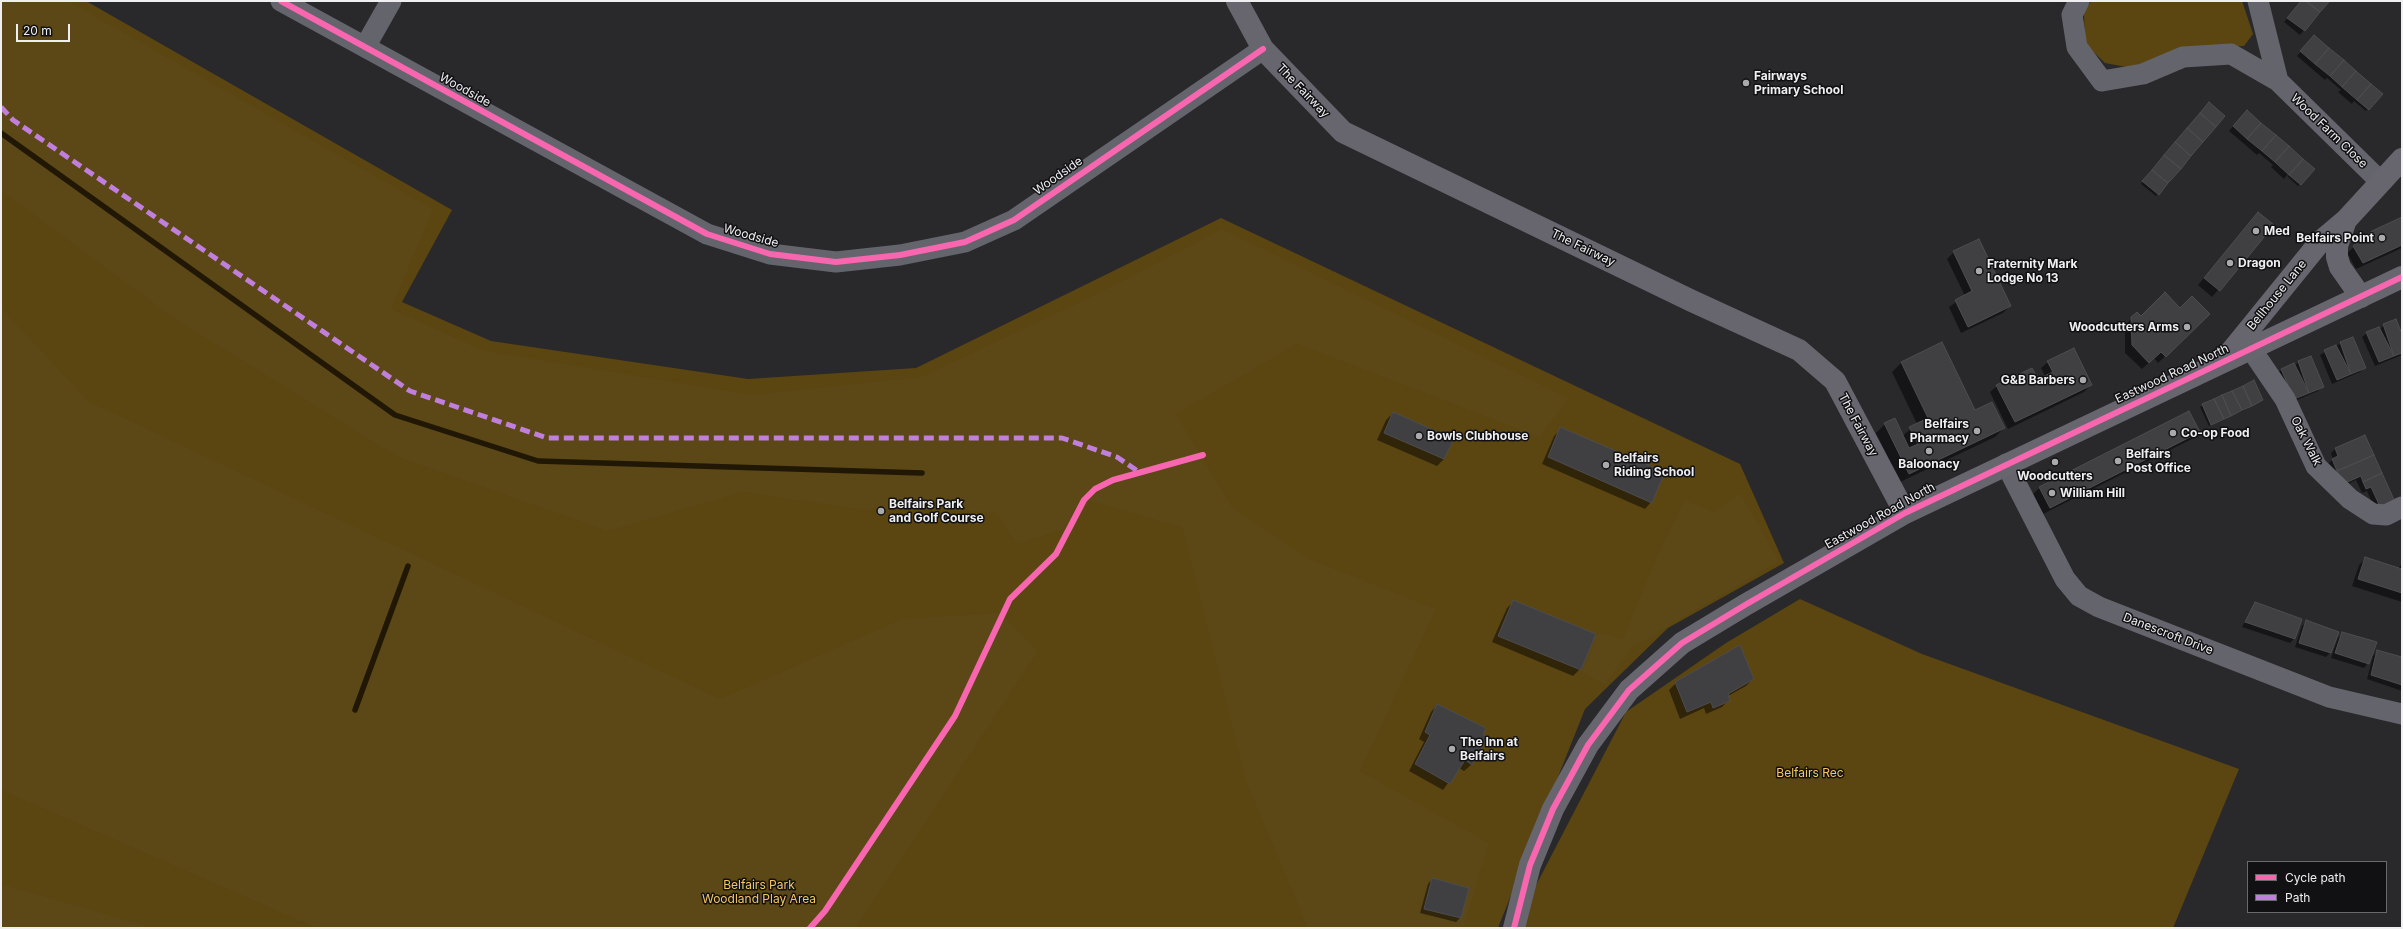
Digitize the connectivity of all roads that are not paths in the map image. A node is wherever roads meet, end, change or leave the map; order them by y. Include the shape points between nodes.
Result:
1 (281, 1) edge
2 (391, 1) edge
3 (1238, 1) edge
4 (2079, 1) edge
5 (2258, 1) edge
6 (365, 47) junction
7 (1263, 49) junction
8 (2278, 81) junction
9 (2402, 159) edge
10 (2381, 182) junction
11 (2346, 220) junction
12 (2308, 257) junction
13 (2337, 258) junction
14 (2402, 277) edge
15 (2361, 296) junction
16 (2273, 300) junction
17 (2292, 329) junction
18 (2252, 349) junction
19 (2220, 364) junction
20 (2006, 464) junction
21 (2402, 507) edge
22 (1905, 513) junction
23 (2402, 714) edge
24 (1514, 928) edge

1 - 6 street, Woodside
2 - 6 street
3 - 7 street, The Fairway
4 - 8 street, Wood Farm Close via 2072,15 2077,47 2102,81 2143,74 2183,57 2231,54
5 - 8 street
6 - 7 street, Woodside via 707,234 770,254 836,262 900,255 965,242 1014,220
7 - 22 street, The Fairway via 1343,132 1799,350 1835,381
8 - 10 street, Wood Farm Close
9 - 10 street, Bellhouse Lane
10 - 11 street, Bellhouse Lane
11 - 12 street, Bellhouse Lane via 2320,242
11 - 13 street via 2337,246
12 - 13 street
12 - 16 street, Bellhouse Lane
13 - 15 street via 2340,267
14 - 15 street, Eastwood Road North
15 - 17 street, Eastwood Road North
16 - 17 street
16 - 19 street, Bellhouse Lane
17 - 18 street, Eastwood Road North
18 - 19 street, Eastwood Road North
18 - 21 street, Oak Walk via 2285,399 2316,466 2350,499 2373,514 2386,514
19 - 20 street, Eastwood Road North
20 - 22 street, Eastwood Road North
20 - 23 street, Danescroft Drive via 2064,578 2079,596 2099,607 2329,697
22 - 24 street, Eastwood Road North via 1682,643 1629,690 1588,745 1553,809 1530,865

